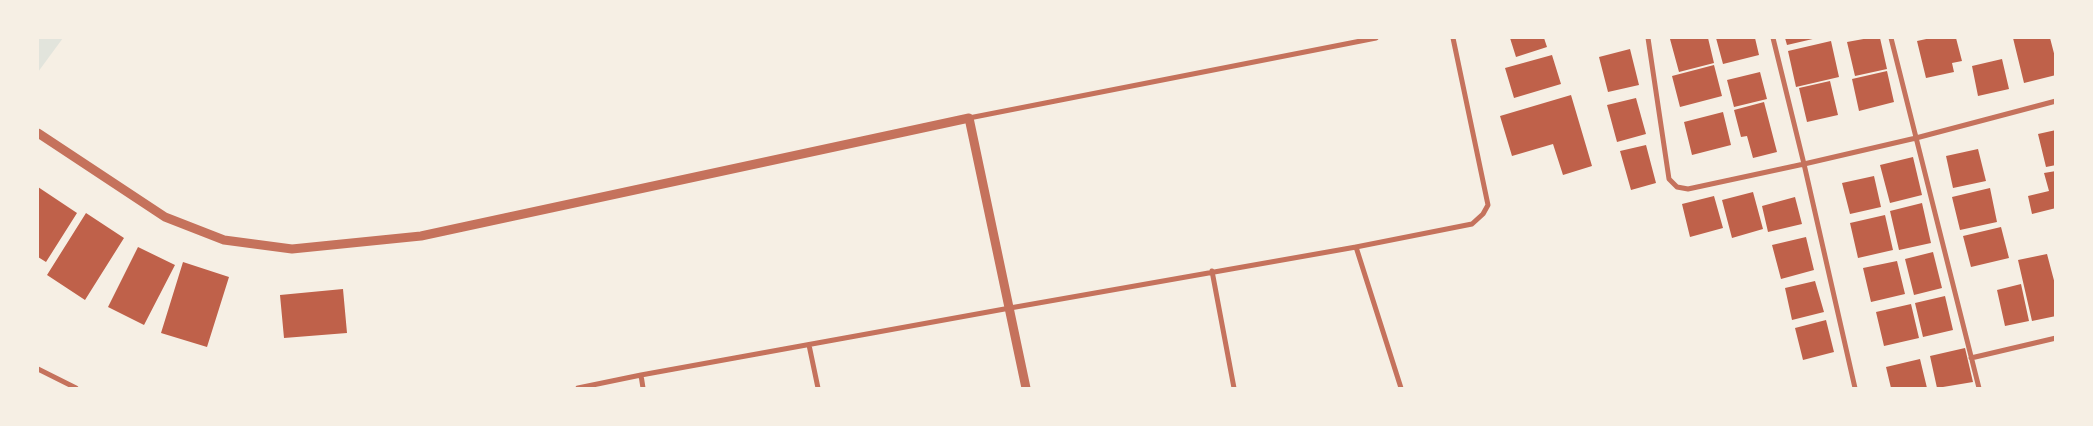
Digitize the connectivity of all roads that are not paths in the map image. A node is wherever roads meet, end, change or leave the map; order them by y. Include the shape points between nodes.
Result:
1 (1376, 38) edge
2 (1453, 38) edge
3 (1648, 38) edge
4 (1773, 38) edge
5 (1891, 38) edge
6 (2056, 101) edge
7 (969, 118) junction
8 (38, 133) edge
9 (1916, 138) junction
10 (1804, 164) junction
11 (1356, 247) junction
12 (1212, 272) junction
13 (1010, 308) junction
14 (2056, 338) edge
15 (809, 345) junction
16 (1971, 358) junction
17 (38, 369) edge
18 (641, 375) junction
19 (76, 388) edge
20 (578, 388) edge
21 (643, 388) edge
22 (818, 388) edge
23 (1026, 388) edge
24 (1234, 388) edge
25 (1401, 388) edge
26 (1855, 388) edge
27 (1979, 388) edge

1 - 7 street
2 - 11 street via 1488,205 1472,224
3 - 10 street via 1670,179 1677,187 1688,189
4 - 10 street
5 - 9 street
6 - 9 street
7 - 8 street via 421,236 292,249 224,240 165,218
7 - 13 street
9 - 10 street
9 - 16 street
10 - 26 street
11 - 12 street
11 - 25 street
12 - 13 street
12 - 24 street
13 - 15 street
13 - 23 street
14 - 16 street
15 - 18 street
15 - 22 street
16 - 27 street
17 - 19 street
18 - 20 street
18 - 21 street

